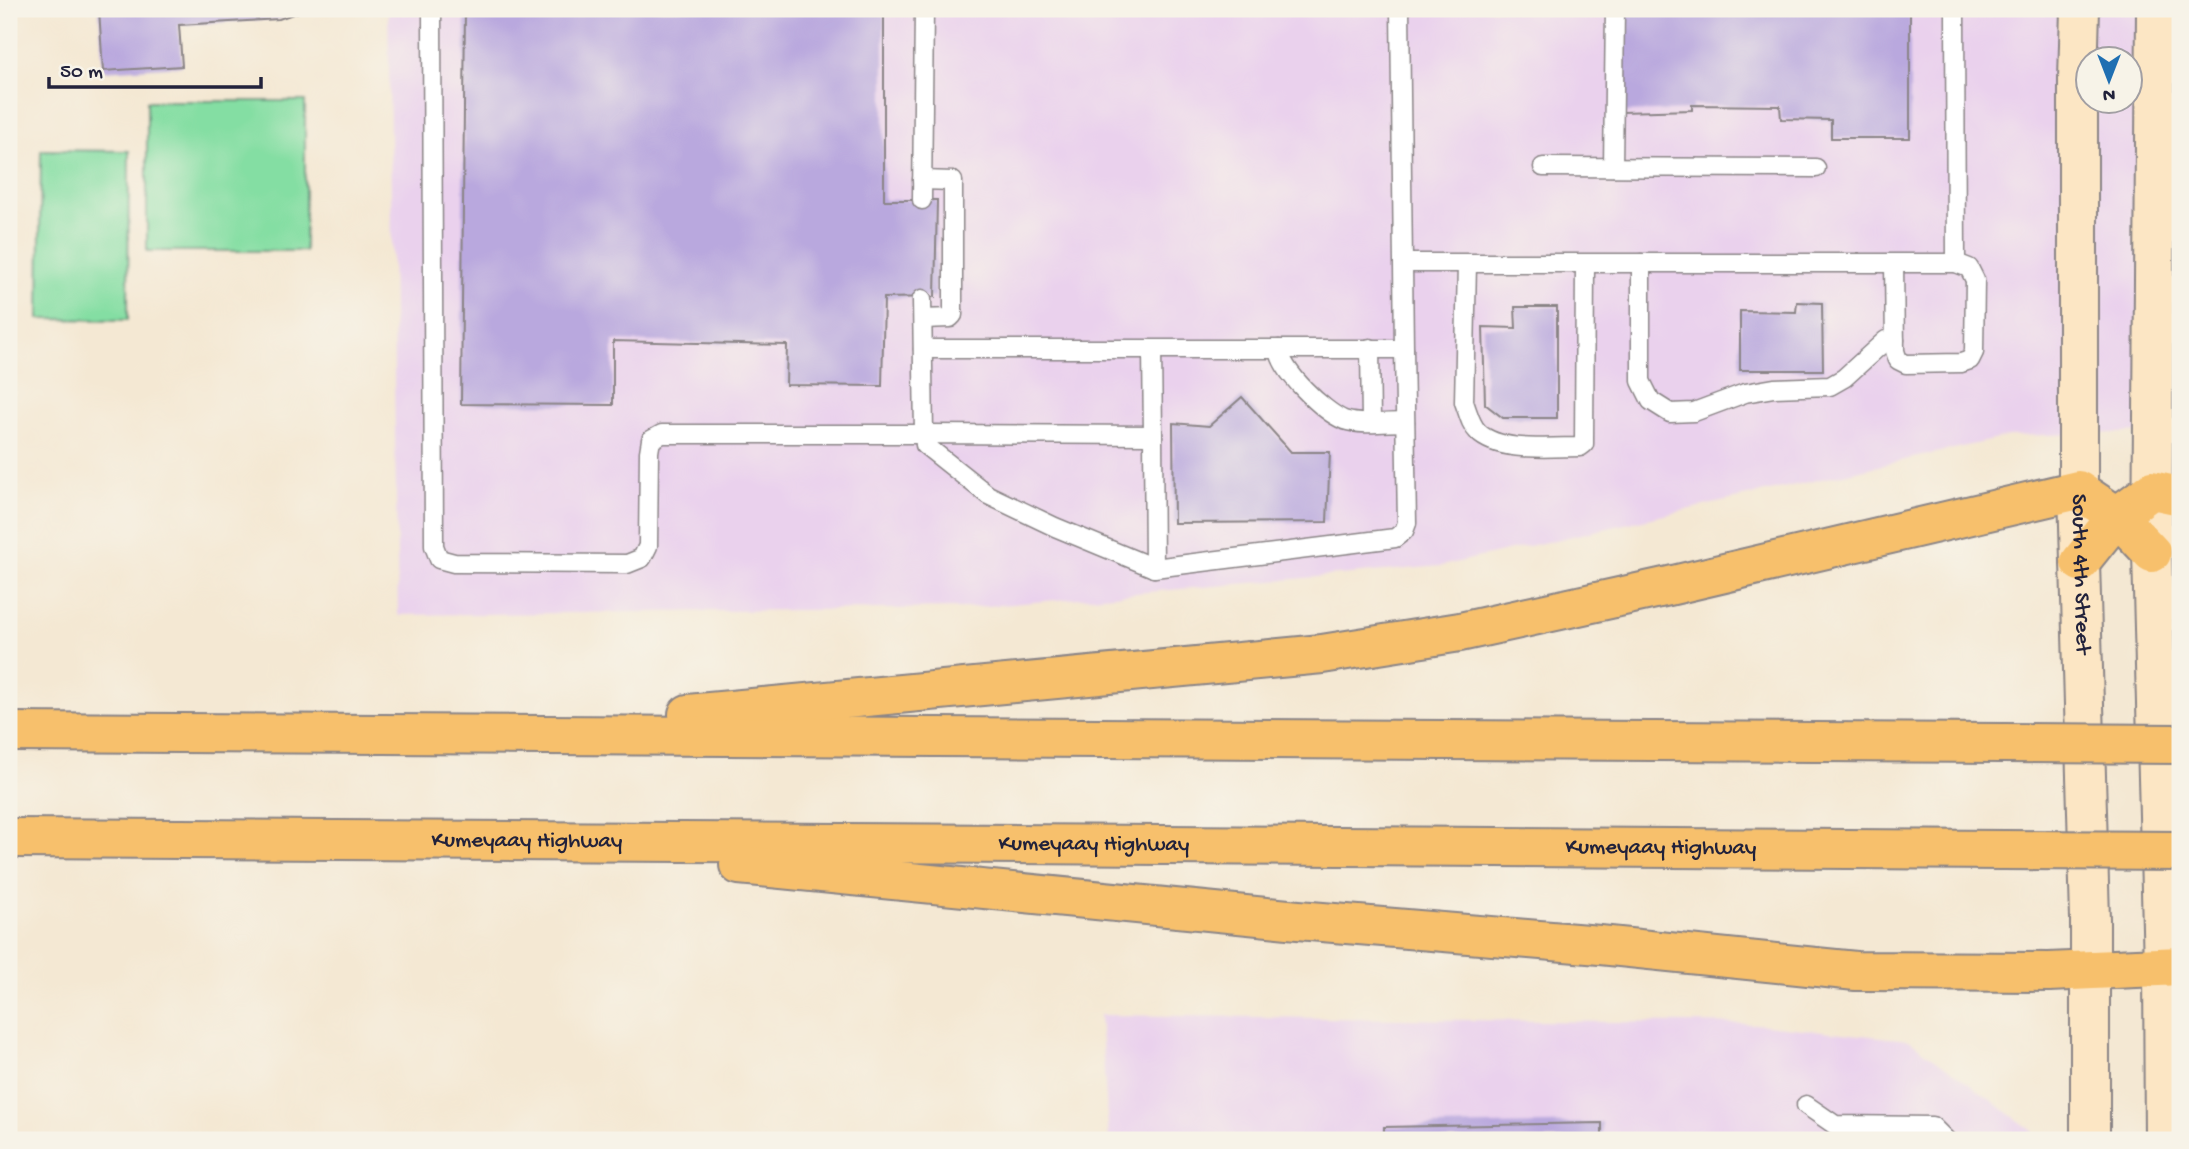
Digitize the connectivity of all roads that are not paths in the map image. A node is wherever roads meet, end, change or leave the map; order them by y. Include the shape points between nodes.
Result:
1 (432, 9) edge
2 (924, 9) edge
3 (1399, 9) edge
4 (1615, 9) edge
5 (1955, 9) edge
6 (2080, 9) edge
7 (2156, 9) edge
8 (1543, 167) dead end
9 (1614, 167) junction
10 (1815, 167) dead end
11 (922, 180) junction
12 (922, 200) dead end
13 (1956, 262) junction
14 (1404, 263) junction
15 (1641, 263) junction
16 (1894, 263) junction
17 (1467, 264) junction
18 (1585, 264) junction
19 (922, 299) dead end
20 (923, 319) junction
21 (1895, 340) junction
22 (1370, 348) junction
23 (923, 349) junction
24 (1279, 349) junction
25 (1404, 349) junction
26 (1152, 350) junction
27 (1371, 422) junction
28 (1405, 422) junction
29 (924, 434) junction
30 (1153, 435) junction
31 (2078, 490) junction
32 (2166, 493) edge
33 (2117, 516) junction
34 (2152, 553) junction
35 (2080, 562) junction
36 (1154, 568) junction
37 (9, 732) edge
38 (481, 733) junction
39 (2180, 744) edge
40 (9, 838) edge
41 (638, 843) junction
42 (2180, 851) edge
43 (2171, 966) edge
44 (2091, 970) junction
45 (1806, 1105) dead end
46 (1946, 1140) edge
47 (2091, 1140) edge
48 (2164, 1140) edge

1 - 29 lane via 434,546 439,559 454,563 627,564 642,558 648,546 649,452 651,440 662,434
2 - 11 lane
3 - 14 lane
4 - 9 lane
5 - 13 lane
6 - 31 main road, South 4th Street
7 - 32 main road
8 - 9 lane
9 - 10 lane
11 - 12 lane
11 - 20 lane via 953,181 954,267 953,314
13 - 16 lane
13 - 21 lane via 1969,268 1975,280 1975,352 1970,360 1906,364 1898,360
14 - 17 lane
14 - 25 lane
15 - 16 lane
15 - 18 lane
15 - 21 lane via 1641,381 1651,401 1670,413 1694,412 1774,387 1830,386 1886,340
16 - 21 lane
17 - 18 lane
17 - 18 lane via 1464,402 1478,432 1492,442 1522,446 1584,444
19 - 20 lane
20 - 23 lane
22 - 24 lane
22 - 25 lane
22 - 27 lane
23 - 26 lane
23 - 29 lane
24 - 26 lane
24 - 27 lane via 1283,364 1330,412 1345,420
25 - 28 lane
26 - 30 lane
27 - 28 lane
28 - 36 lane via 1407,523 1395,538
29 - 30 lane
29 - 36 lane via 925,445 988,495
30 - 36 lane
31 - 33 highway
31 - 35 main road, South 4th Street
31 - 38 highway via 1460,632 1322,654
32 - 33 highway
32 - 34 main road
33 - 34 highway
33 - 35 highway
34 - 43 main road
35 - 44 main road, South 4th Street
37 - 38 highway
38 - 39 highway, bridge
40 - 41 highway, Kumeyaay Highway
41 - 42 highway, Kumeyaay Highway, bridge
41 - 44 highway via 750,867 1856,971
43 - 44 highway
43 - 48 main road
44 - 47 main road, South 4th Street
45 - 46 lane via 1835,1125 1932,1126

